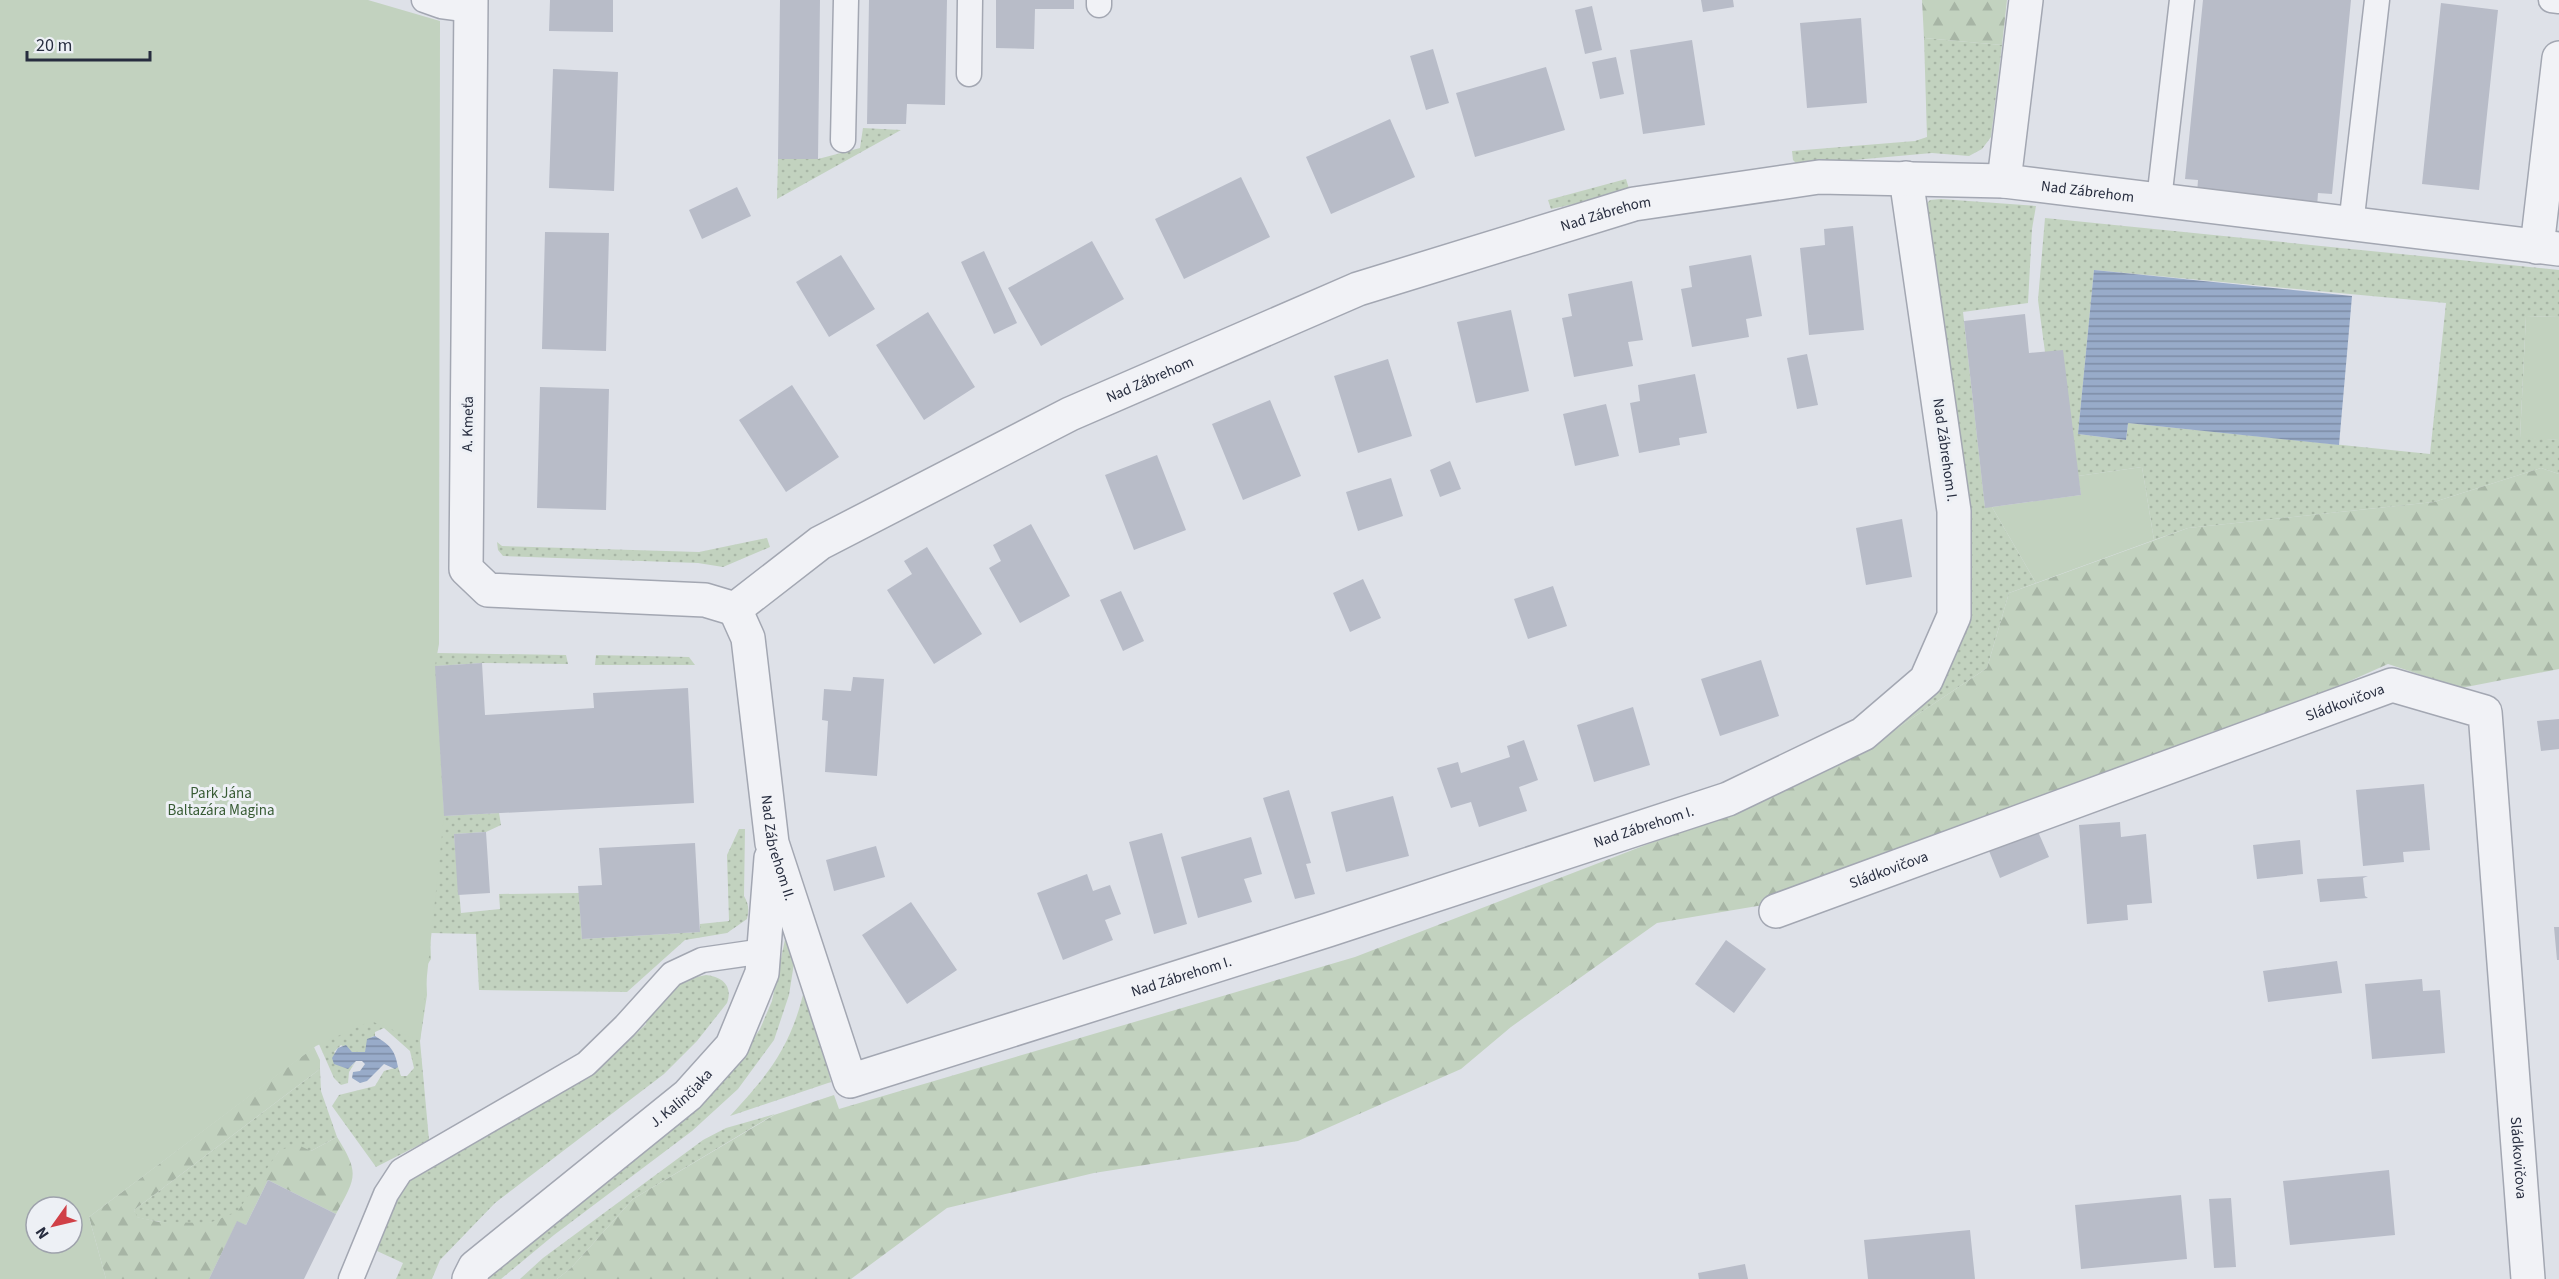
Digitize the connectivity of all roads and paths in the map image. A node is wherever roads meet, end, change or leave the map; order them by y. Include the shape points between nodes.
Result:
1 (424, 0) edge
2 (846, 0) edge
3 (970, 0) edge
4 (2026, 0) edge
5 (2182, 0) edge
6 (2377, 0) edge
7 (2551, 0) edge
8 (2559, 1) edge
9 (471, 5) edge
10 (2559, 58) edge
11 (969, 74) dead end
12 (843, 140) dead end
13 (1906, 178) junction
14 (2004, 181) junction
15 (2159, 200) junction
16 (2351, 225) junction
17 (2548, 248) edge
18 (735, 609) junction
19 (772, 843) junction
20 (1776, 911) dead end
21 (764, 951) junction
22 (850, 1081) joint
23 (351, 1279) edge
24 (469, 1279) edge
25 (2528, 1279) edge

1 - 9 lane via 441,6
2 - 12 lane
3 - 11 lane
4 - 14 street
5 - 15 lane
6 - 16 lane
7 - 8 lane
9 - 18 street, A. Kmeťa via 466,569 488,590 705,600
10 - 17 street
13 - 14 street, Nad Zábrehom
13 - 18 street, Nad Zábrehom via 1819,177 1634,204 1358,289 1070,414 820,543
13 - 22 street, Nad Zábrehom I. via 1954,511 1954,616 1926,680 1872,727 1728,799
14 - 15 street, Nad Zábrehom
15 - 16 street, Nad Zábrehom
16 - 17 street, Nad Zábrehom
18 - 19 street, Nad Zábrehom II. via 748,638
19 - 21 street, J. Kalinčiaka
19 - 22 street, Nad Zábrehom II.
20 - 25 street, Sládkovičova via 2391,685 2485,712
21 - 23 lane via 702,960 672,974 586,1064 401,1171 386,1194
21 - 24 street, J. Kalinčiaka via 762,973 732,1046 688,1095 475,1267

